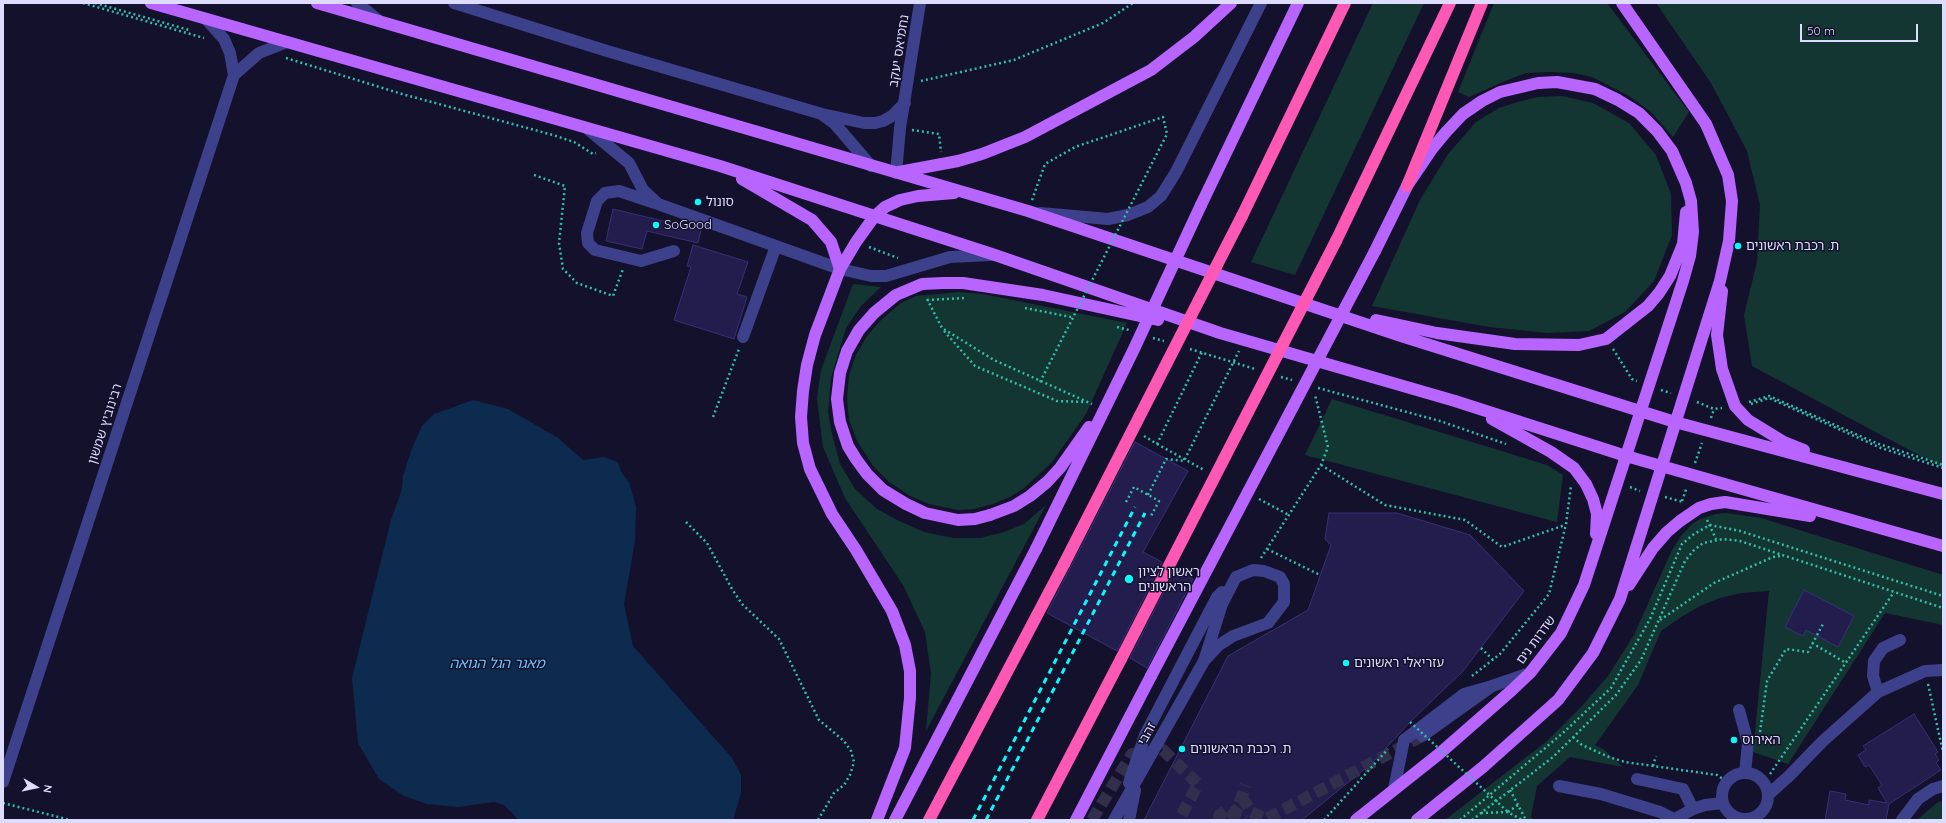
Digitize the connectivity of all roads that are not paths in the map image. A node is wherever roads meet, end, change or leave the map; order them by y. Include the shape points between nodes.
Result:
1 (151, 3) edge
2 (317, 3) edge
3 (357, 3) edge
4 (454, 3) edge
5 (920, 3) edge
6 (1231, 3) edge
7 (1261, 3) edge
8 (1298, 3) edge
9 (1345, 3) edge
10 (1450, 3) edge
11 (1482, 3) edge
12 (1622, 3) edge
13 (206, 19) junction
14 (378, 20) junction
15 (287, 42) junction
16 (234, 75) junction
17 (905, 103) junction
18 (822, 114) junction
19 (589, 130) junction
20 (1678, 162) junction
21 (720, 166) junction
22 (871, 166) junction
23 (896, 173) junction
24 (1406, 186) junction
25 (963, 193) junction
26 (658, 204) junction
27 (1028, 211) junction
28 (874, 216) junction
29 (776, 246) junction
30 (674, 251) dead end
31 (1726, 254) junction
32 (995, 255) junction
33 (840, 269) junction
34 (1327, 311) junction
35 (1220, 333) junction
36 (743, 337) road end
37 (1134, 349) junction
38 (1455, 401) junction
39 (1641, 410) junction
40 (1675, 422) junction
41 (1626, 456) junction
42 (1662, 467) junction
43 (1846, 468) junction
44 (1943, 494) edge
45 (1869, 526) junction
46 (1943, 546) edge
47 (1596, 548) junction
48 (1236, 577) junction
49 (1620, 599) junction
50 (1900, 640) dead end
51 (1204, 661) junction
52 (1943, 670) edge
53 (1530, 673) junction
54 (1492, 686) junction
55 (1878, 692) junction
56 (1739, 710) dead end
57 (1422, 736) tunnel mouth
58 (1745, 773) junction
59 (1638, 779) dead end
60 (1137, 780) junction
61 (3, 782) edge
62 (1560, 786) dead end
63 (1943, 786) edge
64 (1394, 789) junction
65 (1768, 795) junction
66 (1723, 803) junction
67 (1121, 807) junction
68 (1693, 809) junction
69 (1760, 817) edge
70 (877, 820) edge
71 (895, 820) edge
72 (929, 820) edge
73 (1037, 820) edge
74 (1076, 820) edge
75 (1114, 820) edge
76 (1129, 820) edge
77 (1356, 820) edge
78 (1417, 820) edge
79 (1673, 820) edge
80 (1902, 820) edge

1 - 13 main road
2 - 14 main road
3 - 14 street
4 - 18 street via 606,51
5 - 17 street, נחמיאס יעקב
6 - 23 main road via 1194,37 1151,70 1025,136 982,154
7 - 27 street via 1176,172 1161,196 1148,207 1108,219
8 - 37 main road, bridge
9 - 72 highway, bridge via 1242,216 1064,564
10 - 73 highway, bridge via 1336,241
11 - 24 highway
12 - 31 main road via 1691,100 1718,148 1728,175 1732,201
13 - 15 main road
13 - 16 street, רבינוביץ שמשון via 224,39 230,53
14 - 22 main road
15 - 16 street, רבינוביץ שמשון via 265,51 246,63
15 - 19 main road
16 - 61 street, רבינוביץ שמשון
17 - 18 street via 892,116 875,123
17 - 23 street, נחמיאס יעקב
18 - 22 street
19 - 21 main road
19 - 26 street via 629,163 643,190
20 - 24 main road via 1657,131 1639,113 1618,100 1580,86 1557,82 1538,83 1500,92 1463,114 1432,149
20 - 34 main road via 1686,205 1683,244 1678,260 1659,293 1648,306 1606,339 1579,345 1515,344
20 - 39 main road, שדרות נים via 1686,183 1693,216 1690,256
21 - 28 main road
21 - 33 main road via 812,220 831,242
22 - 23 main road
23 - 25 main road
24 - 74 main road, bridge via 1375,251
25 - 27 main road
25 - 28 main road via 900,200
26 - 29 street
26 - 30 street via 620,191 605,193 597,201 587,233 588,243 594,250 641,261
27 - 34 main road
28 - 32 main road
28 - 33 main road
29 - 33 street
29 - 36 street
31 - 40 main road via 1720,281
31 - 43 main road via 1717,335 1722,369 1736,407 1748,420 1784,442
32 - 33 street via 950,257 886,276 871,276
32 - 35 main road
33 - 70 main road via 815,335 807,365 801,417 803,443 819,491 892,611 906,645 910,671 910,698 905,748
34 - 39 main road
35 - 37 main road, bridge via 1043,295 962,284 922,284 896,295 874,313 859,330 840,373 840,422 848,446 867,474 883,490 925,513 958,520 975,519 1014,506 1030,496 1060,468 1094,419
35 - 38 main road
37 - 71 main road, bridge via 1036,549
38 - 41 main road
38 - 47 main road via 1506,426 1574,468 1594,498 1597,514
39 - 40 main road
39 - 41 main road, שדרות נים
40 - 42 main road
40 - 43 main road
41 - 42 main road
41 - 47 main road, שדרות נים
42 - 45 main road
42 - 49 main road
43 - 44 main road
45 - 46 main road
45 - 49 main road via 1754,506 1725,502 1711,504 1699,508 1667,532 1653,548
47 - 53 main road, שדרות נים via 1584,586 1561,633
48 - 51 street via 1222,604
48 - 51 street via 1253,570 1280,577 1284,584 1284,602 1268,622 1232,636
48 - 67 street via 1217,597 1145,735
49 - 78 main road via 1593,653 1558,700
50 - 55 street via 1883,648 1874,661 1873,676
51 - 60 street, זהבי
52 - 55 street via 1925,671
53 - 54 street
53 - 64 main road, שדרות נים via 1439,754
54 - 57 street
54 - 64 street via 1464,694 1404,740
55 - 65 street
56 - 58 street via 1748,744
58 - 65 street via 1756,775 1764,782
58 - 66 street via 1735,775 1727,782 1722,792
59 - 68 street via 1683,789
60 - 67 street, זהבי
60 - 76 street
62 - 79 street via 1601,794 1660,812
63 - 80 street via 1918,799
64 - 77 main road, שדרות נים
65 - 69 street via 1766,807
66 - 68 street
66 - 69 street via 1729,812 1738,818
67 - 75 street, זהבי
68 - 79 street

